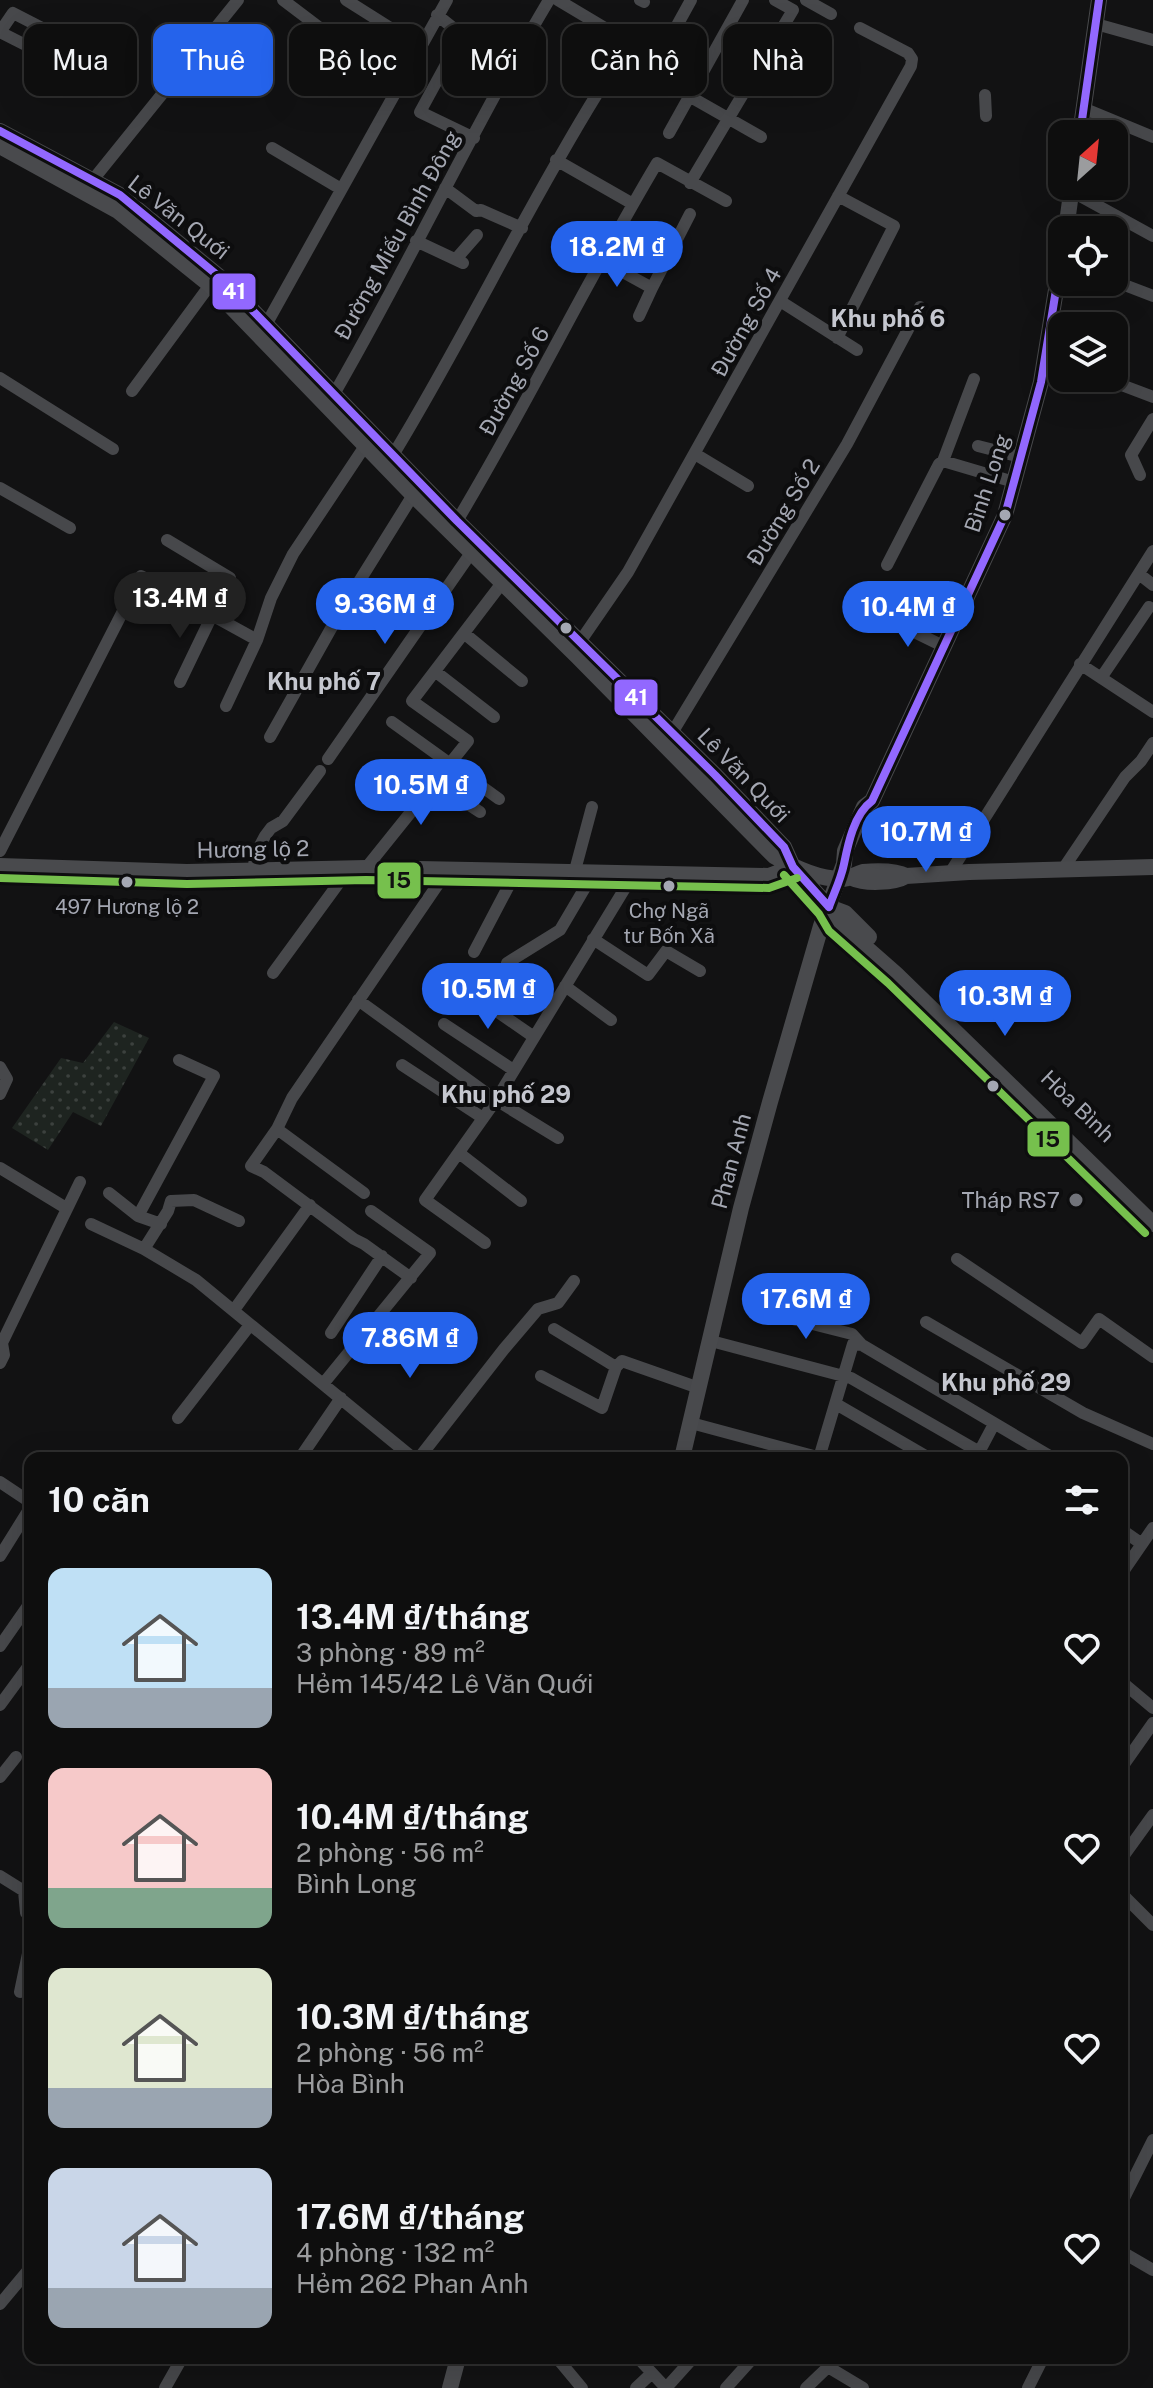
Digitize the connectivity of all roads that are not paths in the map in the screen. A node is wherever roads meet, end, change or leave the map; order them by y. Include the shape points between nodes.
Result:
1 (238, 0) edge
2 (283, 0) edge
3 (346, 0) edge
4 (447, 0) edge
5 (549, 0) edge
6 (558, 0) edge
7 (691, 0) edge
8 (743, 0) edge
9 (775, 0) edge
10 (806, 0) edge
11 (1099, 0) edge
12 (796, 5) edge
13 (831, 14) dead end
14 (437, 15) junction
15 (34, 24) edge
16 (315, 24) edge
17 (384, 24) edge
18 (448, 24) edge
19 (535, 24) edge
20 (598, 24) edge
21 (678, 24) edge
22 (786, 24) edge
23 (1096, 24) junction
24 (860, 28) dead end
25 (0, 32) edge
26 (426, 34) edge
27 (1153, 40) edge
28 (24, 44) edge
29 (707, 65) edge
30 (442, 72) edge
31 (985, 95) dead end
32 (392, 96) edge
33 (495, 96) edge
34 (596, 96) edge
35 (689, 96) joint
36 (742, 96) edge
37 (1083, 108) junction
38 (986, 116) dead end
39 (729, 118) junction
40 (1082, 120) edge
41 (0, 131) edge
42 (669, 133) dead end
43 (761, 137) dead end
44 (1153, 137) edge
45 (474, 138) junction
46 (0, 146) edge
47 (272, 148) dead end
48 (556, 160) junction
49 (92, 181) junction
50 (690, 183) junction
51 (445, 188) junction
52 (341, 189) junction
53 (838, 196) junction
54 (1091, 200) edge
55 (726, 201) dead end
56 (633, 204) junction
57 (690, 214) dead end
58 (522, 228) junction
59 (477, 235) dead end
60 (1153, 236) edge
61 (416, 241) junction
62 (601, 260) junction
63 (210, 285) junction
64 (1128, 286) edge
65 (652, 288) junction
66 (1153, 296) edge
67 (780, 301) junction
68 (920, 307) dead end
69 (639, 316) dead end
70 (267, 323) junction
71 (837, 338) junction
72 (857, 350) dead end
73 (0, 378) edge
74 (974, 379) dead end
75 (1048, 380) edge
76 (1128, 388) edge
77 (132, 391) dead end
78 (1153, 397) edge
79 (331, 400) junction
80 (1153, 419) edge
81 (365, 446) junction
82 (978, 446) dead end
83 (113, 449) dead end
84 (695, 454) junction
85 (393, 455) junction
86 (1021, 457) junction
87 (943, 461) junction
88 (1140, 475) dead end
89 (1014, 482) junction
90 (748, 486) dead end
91 (0, 488) edge
92 (413, 495) junction
93 (454, 526) junction
94 (70, 528) dead end
95 (167, 540) dead end
96 (1153, 551) edge
97 (471, 553) junction
98 (887, 565) dead end
99 (1139, 574) junction
100 (502, 583) junction
101 (1153, 585) edge
102 (1149, 607) dead end
103 (212, 615) junction
104 (888, 619) dead end
105 (465, 634) junction
106 (257, 640) junction
107 (577, 646) junction
108 (943, 646) junction
109 (1080, 664) junction
110 (436, 672) junction
111 (1101, 678) junction
112 (522, 681) dead end
113 (180, 682) dead end
114 (226, 706) dead end
115 (1153, 712) edge
116 (494, 717) dead end
117 (392, 722) dead end
118 (672, 733) junction
119 (270, 737) dead end
120 (1153, 743) edge
121 (328, 759) dead end
122 (449, 764) junction
123 (320, 771) dead end
124 (434, 782) junction
125 (499, 799) dead end
126 (592, 807) dead end
127 (480, 812) dead end
128 (0, 851) edge
129 (0, 866) edge
130 (793, 867) junction
131 (1153, 867) edge
132 (358, 868) junction
133 (1063, 869) junction
134 (253, 871) junction
135 (447, 871) junction
136 (516, 872) junction
137 (950, 873) junction
138 (574, 874) junction
139 (593, 874) junction
140 (845, 874) junction
141 (633, 875) junction
142 (829, 907) junction
143 (593, 939) junction
144 (474, 952) dead end
145 (507, 963) dead end
146 (700, 971) dead end
147 (273, 973) dead end
148 (565, 986) junction
149 (469, 992) dead end
150 (358, 1000) junction
151 (611, 1020) dead end
152 (444, 1024) dead end
153 (534, 1037) junction
154 (179, 1060) dead end
155 (402, 1065) dead end
156 (0, 1067) edge
157 (512, 1069) junction
158 (0, 1094) edge
159 (496, 1100) junction
160 (483, 1118) junction
161 (277, 1129) junction
162 (558, 1138) dead end
163 (459, 1153) junction
164 (1089, 1155) junction
165 (0, 1168) edge
166 (80, 1182) dead end
167 (109, 1193) dead end
168 (364, 1193) dead end
169 (521, 1201) dead end
170 (310, 1205) junction
171 (66, 1208) junction
172 (371, 1211) dead end
173 (1153, 1211) edge
174 (138, 1216) junction
175 (239, 1221) dead end
176 (91, 1224) dead end
177 (161, 1224) junction
178 (1153, 1224) edge
179 (485, 1243) dead end
180 (144, 1249) junction
181 (382, 1256) junction
182 (957, 1259) dead end
183 (411, 1278) junction
184 (574, 1281) dead end
185 (234, 1310) junction
186 (769, 1313) dead end
187 (926, 1322) dead end
188 (446, 1324) dead end
189 (250, 1325) junction
190 (369, 1328) junction
191 (554, 1329) dead end
192 (331, 1333) dead end
193 (711, 1341) junction
194 (862, 1345) junction
195 (1153, 1357) edge
196 (0, 1363) edge
197 (616, 1367) junction
198 (844, 1375) junction
199 (541, 1376) dead end
200 (323, 1384) junction
201 (699, 1388) junction
202 (341, 1398) junction
203 (836, 1404) junction
204 (178, 1418) dead end
205 (691, 1423) junction
206 (994, 1424) junction
207 (1153, 1444) edge
208 (304, 1452) edge
209 (406, 1452) edge
210 (424, 1452) edge
211 (684, 1452) edge
212 (798, 1452) edge
213 (822, 1452) edge
214 (919, 1452) edge
215 (975, 1452) edge
216 (984, 1452) edge
217 (1043, 1452) edge
218 (0, 1482) edge
219 (24, 1498) edge
220 (24, 1518) edge
221 (1153, 1528) edge
222 (1128, 1533) edge
223 (1147, 1543) edge
224 (0, 1556) edge
225 (1128, 1566) edge
226 (24, 1612) edge
227 (0, 1646) edge
228 (24, 1672) edge
229 (1128, 1687) edge
230 (0, 1705) edge
231 (1153, 1708) edge
232 (1153, 1723) edge
233 (16, 1757) dead end
234 (1128, 1758) edge
235 (0, 1777) edge
236 (1153, 1815) edge
237 (1128, 1850) edge
238 (0, 1876) edge
239 (24, 1891) edge
240 (1128, 1900) edge
241 (1153, 1925) edge
242 (24, 1973) edge
243 (20, 1992) dead end
244 (1153, 2140) edge
245 (1128, 2190) edge
246 (1128, 2255) edge
247 (1153, 2270) edge
248 (24, 2275) edge
249 (0, 2304) edge
250 (179, 2364) edge
251 (456, 2364) edge
252 (562, 2364) edge
253 (645, 2364) edge
254 (688, 2364) edge
255 (748, 2364) edge
256 (827, 2364) edge
257 (832, 2364) edge
258 (1040, 2364) edge
259 (652, 2373) junction
260 (165, 2388) edge
261 (450, 2388) edge
262 (582, 2388) edge
263 (636, 2388) edge
264 (666, 2388) edge
265 (726, 2388) edge
266 (806, 2388) edge
267 (863, 2388) edge
268 (1028, 2388) edge

1 - 49 street
2 - 16 street
3 - 17 street
4 - 14 street
5 - 19 street, Đường Miếu Bình Đông
6 - 20 street
7 - 21 street
8 - 29 street
9 - 12 street
10 - 13 street
11 - 23 main road
12 - 22 street
14 - 18 street
14 - 26 street
15 - 25 street via 13,13
23 - 27 street
23 - 37 main road
24 - 53 street, Đường Số 4 via 912,59
25 - 28 street
30 - 45 street via 420,112
31 - 38 street
32 - 52 street
33 - 45 street, Đường Miếu Bình Đông
34 - 48 street
35 - 39 street
35 - 42 street
36 - 39 street
37 - 40 main road
37 - 44 street
39 - 43 street
39 - 50 street
41 - 49 main road, Lê Văn Quới
45 - 51 street, Đường Miếu Bình Đông
46 - 63 main road, Lê Văn Quới via 118,211
47 - 52 street
48 - 56 street
48 - 58 street
49 - 70 main road, Lê Văn Quới via 145,215
50 - 55 street
50 - 56 street, Đường Số 6 via 657,163
51 - 58 street via 476,211
51 - 61 street, Đường Miếu Bình Đông
52 - 70 street
53 - 67 street, Đường Số 4
53 - 71 street via 894,226
54 - 60 street
56 - 62 street, Đường Số 6
57 - 65 street
58 - 85 street
59 - 61 street via 460,261
61 - 79 street, Đường Miếu Bình Đông
62 - 65 street
62 - 93 street, Đường Số 6
63 - 77 street
63 - 79 main road, Lê Văn Quới
64 - 66 street
65 - 69 street
67 - 71 street
67 - 84 street, Đường Số 4
68 - 118 street, Đường Số 2 via 847,444
70 - 79 main road, Lê Văn Quới
71 - 72 street
73 - 83 street
74 - 87 street
75 - 86 main road, Bình Long
76 - 78 street
79 - 81 main road, Lê Văn Quới
79 - 85 main road, Lê Văn Quới
80 - 88 street via 1131,455
81 - 92 main road, Lê Văn Quới
81 - 106 street via 293,554
82 - 86 street
84 - 90 street
84 - 107 street, Đường Số 4 via 628,572
85 - 93 main road, Lê Văn Quới
86 - 89 main road, Bình Long
87 - 89 street
87 - 98 street
89 - 108 main road, Bình Long via 1005,515
91 - 94 street
92 - 93 main road, Lê Văn Quới
92 - 119 street
93 - 97 main road, Lê Văn Quới
93 - 107 main road, Lê Văn Quới
95 - 103 street via 230,578
96 - 99 street
97 - 100 main road, Lê Văn Quới
97 - 121 street
99 - 101 street
99 - 109 street
100 - 105 street
100 - 107 main road, Lê Văn Quới
102 - 111 street
103 - 106 street
103 - 113 street
103 - 128 street via 141,576
104 - 108 street
105 - 110 street
105 - 112 street
106 - 114 street
107 - 118 main road, Lê Văn Quới
107 - 130 main road, Lê Văn Quới via 774,856
108 - 140 main road, Bình Long via 845,851
109 - 111 street
109 - 137 street
110 - 116 street
110 - 122 street via 412,701 468,741
111 - 115 street
117 - 122 street
118 - 130 main road, Lê Văn Quới via 784,847
120 - 133 street
122 - 124 street
122 - 125 street
123 - 134 street via 283,821 265,836
124 - 127 street
124 - 132 street
126 - 138 street
129 - 134 main road, Hương lộ 2
130 - 140 main road
130 - 141 main road, Hương lộ 2 via 769,876
130 - 142 main road, Hòa Bình
131 - 133 main road
132 - 134 main road, Hương lộ 2
132 - 135 main road, Hương lộ 2
132 - 147 street
133 - 137 main road
135 - 136 main road, Hương lộ 2
135 - 150 street
136 - 138 main road, Hương lộ 2
136 - 144 street
137 - 140 main road via 859,881
138 - 139 main road, Hương lộ 2
139 - 141 main road, Hương lộ 2
139 - 145 street via 560,930
140 - 142 main road, Phan Anh
141 - 143 street
142 - 164 main road, Hòa Bình via 838,923
142 - 193 main road, Phan Anh via 767,1110
143 - 146 street via 648,975 666,951
143 - 148 street
148 - 151 street
148 - 153 street
149 - 153 street
150 - 159 street
150 - 161 street
152 - 157 street
153 - 157 street
154 - 174 street via 214,1076
155 - 160 street
156 - 158 street via 7,1079
157 - 159 street
159 - 160 street
159 - 162 street
160 - 163 street
161 - 168 street
161 - 170 street via 251,1166
163 - 169 street
163 - 179 street via 426,1202
164 - 173 main road, Hòa Bình
164 - 178 main road, Hòa Bình
165 - 171 street
166 - 171 street
167 - 174 street
170 - 181 street
170 - 185 street
171 - 196 street via 2,1343
172 - 183 street via 430,1253
174 - 177 street
175 - 177 street via 194,1200 171,1201
176 - 180 street
177 - 180 street
180 - 185 street
181 - 183 street
181 - 192 street
182 - 195 street via 1082,1343 1099,1319
183 - 190 street
184 - 210 street via 558,1303 538,1309 529,1319
185 - 189 street
186 - 194 street via 852,1334
187 - 207 street via 1083,1413
188 - 190 street via 410,1362
189 - 200 street
189 - 204 street
190 - 200 street
191 - 197 street
193 - 198 street
193 - 201 main road, Phan Anh
194 - 198 street via 853,1344
194 - 206 street
197 - 199 street via 602,1408
197 - 201 street via 622,1361
198 - 203 street
198 - 215 street
200 - 202 street
201 - 205 main road, Phan Anh
202 - 208 street
202 - 209 street
203 - 213 street
203 - 214 street
205 - 211 main road, Phan Anh
205 - 212 street
206 - 216 street
206 - 217 street
218 - 219 street
220 - 224 street
221 - 223 street
222 - 223 street
223 - 225 street
226 - 227 street
228 - 230 street
229 - 231 street
232 - 234 street
233 - 235 street
236 - 237 street
238 - 239 street
240 - 241 street
242 - 243 street
244 - 245 street
246 - 247 street
248 - 249 street
250 - 260 street
251 - 261 main road
252 - 262 street
253 - 259 street
254 - 264 street
255 - 265 street
256 - 266 street
257 - 267 street
258 - 268 street
259 - 263 street
259 - 264 street

